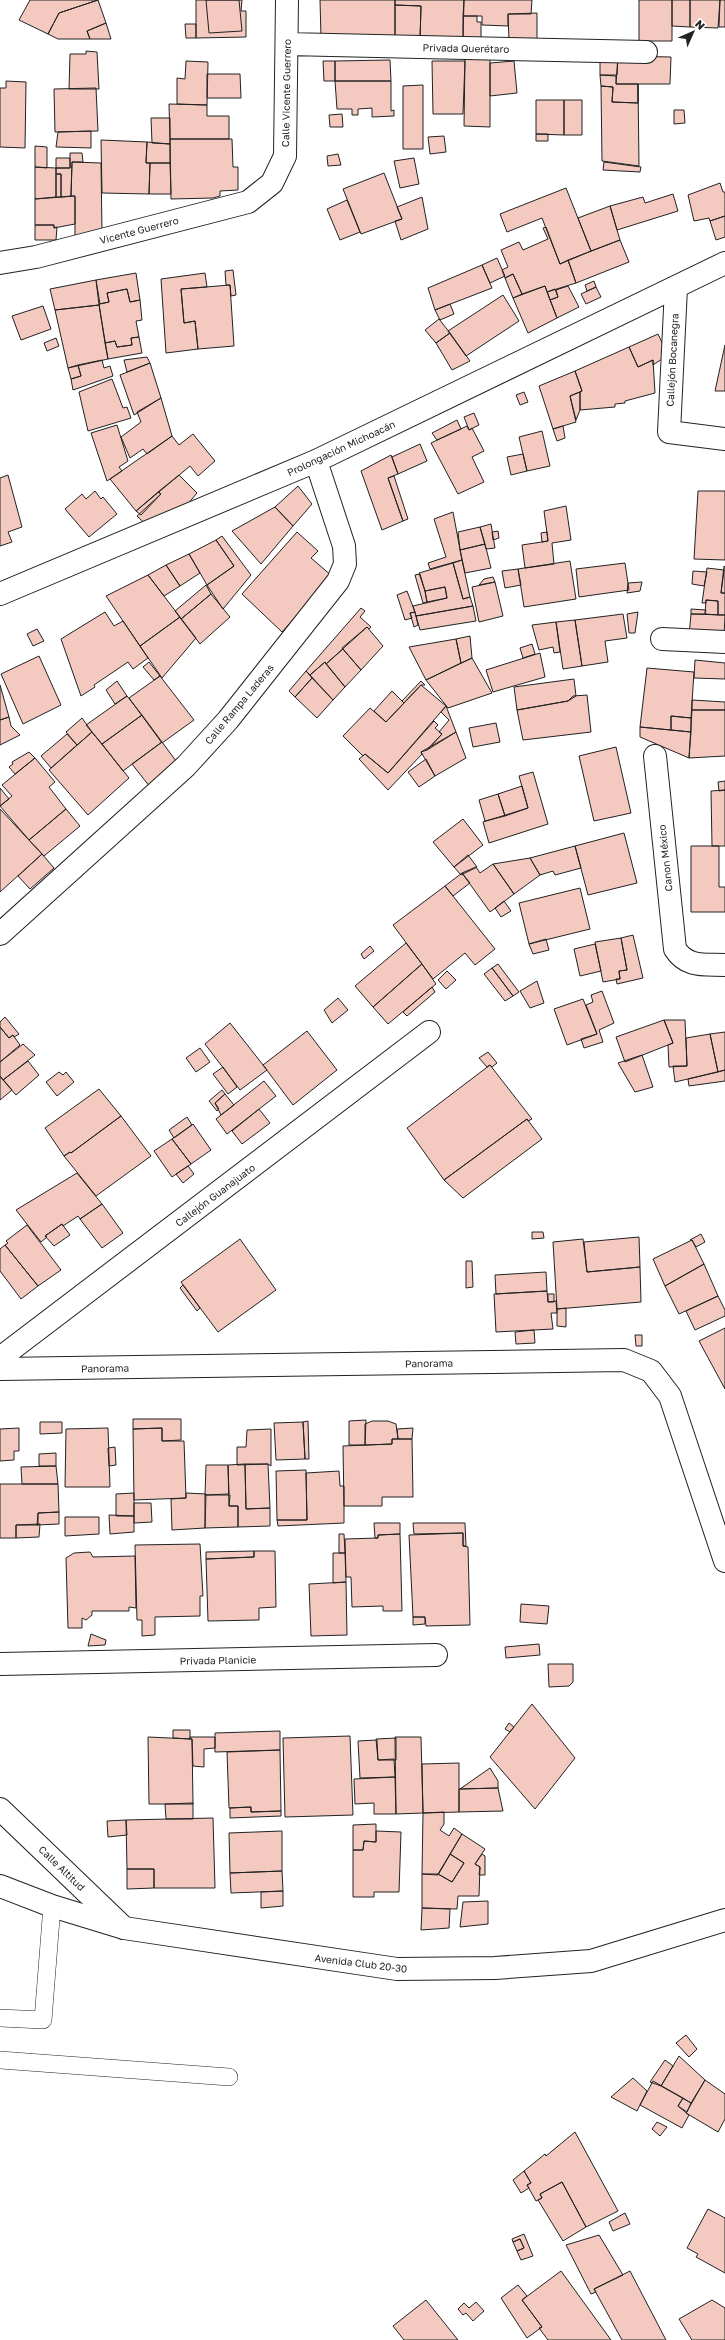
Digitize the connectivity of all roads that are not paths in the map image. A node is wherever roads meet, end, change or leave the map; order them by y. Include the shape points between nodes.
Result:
1 (287, 0) edge
2 (287, 44) junction
3 (646, 52) dead end
4 (272, 183) joint
5 (725, 263) edge
6 (0, 264) edge
7 (676, 288) junction
8 (722, 436) edge
9 (316, 461) junction
10 (0, 594) edge
11 (662, 639) dead end
12 (725, 642) edge
13 (654, 756) dead end
14 (0, 934) edge
15 (725, 965) edge
16 (429, 1032) dead end
17 (0, 1358) edge
18 (0, 1369) edge
19 (725, 1561) edge
20 (436, 1655) dead end
21 (0, 1664) edge
22 (0, 1809) edge
23 (0, 1886) edge
24 (52, 1906) junction
25 (725, 1920) edge
26 (124, 1928) junction
27 (0, 2018) edge
28 (0, 2060) edge
29 (229, 2077) dead end

1 - 2 street, Calle Vicente Guerrero
2 - 3 street, Privada Querétaro
2 - 4 street, Calle Vicente Guerrero via 285,156
4 - 6 street, Vicente Guerrero via 248,202
5 - 7 street, Prolongación Michoacán
7 - 8 street, Callejón Bocanegra via 669,432
7 - 9 street, Prolongación Michoacán
9 - 10 street, Prolongación Michoacán
9 - 14 street, Calle Rampa Laderas via 344,546 345,564 338,581 228,720 186,766
11 - 12 street
13 - 15 street, Canon México via 675,949 681,959 689,962
16 - 17 street, Callejón Guanajuato
18 - 19 street, Panorama via 624,1360 651,1372 670,1396
20 - 21 street, Privada Planicie
22 - 26 street, Calle Altitud
23 - 24 street, Avenida Club 20-30
24 - 26 street, Avenida Club 20-30
24 - 27 lane via 44,2020
25 - 26 street, Avenida Club 20-30 via 591,1961 495,1968 397,1969
28 - 29 lane

